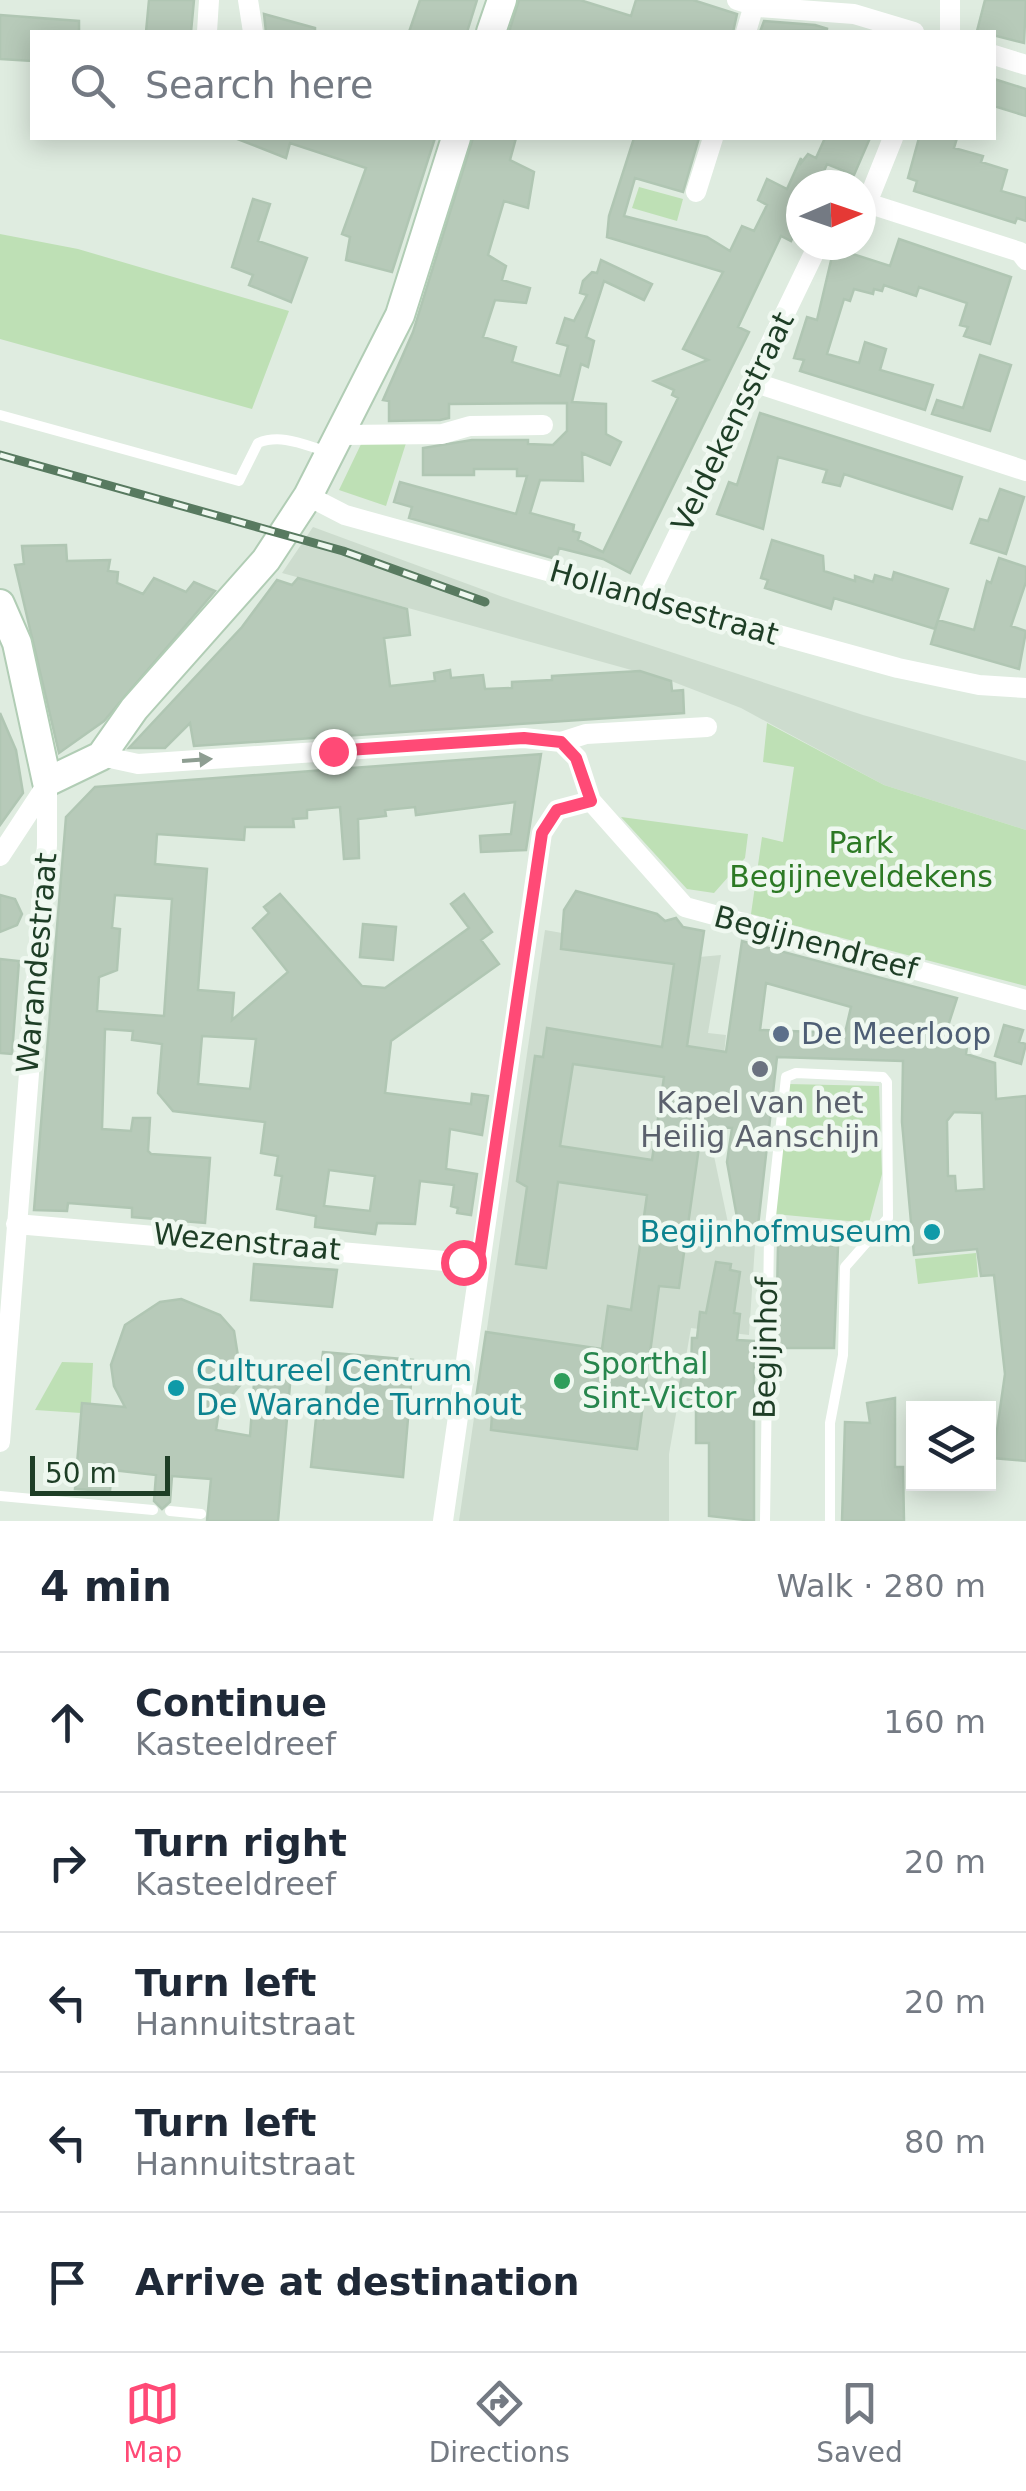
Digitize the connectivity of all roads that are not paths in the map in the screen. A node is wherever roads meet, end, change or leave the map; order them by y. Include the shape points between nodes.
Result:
1 (209, 0) edge
2 (248, 0) edge
3 (950, 0) edge
4 (497, 1) edge
5 (746, 3) edge
6 (207, 30) edge
7 (253, 30) edge
8 (491, 30) edge
9 (746, 30) edge
10 (907, 30) edge
11 (950, 30) edge
12 (996, 56) edge
13 (1026, 65) edge
14 (455, 140) edge
15 (712, 140) edge
16 (892, 140) edge
17 (876, 177) edge
18 (696, 192) dead end
19 (876, 208) edge
20 (811, 260) edge
21 (1026, 260) edge
22 (753, 382) junction
23 (0, 414) edge
24 (542, 425) dead end
25 (337, 444) junction
26 (1026, 471) edge
27 (308, 496) junction
28 (648, 599) junction
29 (0, 604) edge
30 (1026, 688) edge
31 (707, 726) dead end
32 (561, 742) junction
33 (101, 756) junction
34 (47, 782) junction
35 (591, 801) junction
36 (0, 856) edge
37 (1026, 1000) edge
38 (16, 1224) junction
39 (478, 1264) junction
40 (1, 1405) edge
41 (0, 1442) edge
42 (0, 1496) edge
43 (153, 1510) dead end
44 (170, 1511) dead end
45 (200, 1514) dead end
46 (444, 1521) edge
47 (764, 1521) edge
48 (830, 1521) edge

1 - 6 street
2 - 7 street
3 - 11 street
4 - 8 street
5 - 9 street
5 - 10 street via 854,14
12 - 13 street
14 - 25 street via 400,315
15 - 18 street
16 - 17 street
19 - 21 street via 1020,252
20 - 22 street, Veldekensstraat
22 - 26 street
22 - 28 street, Veldekensstraat
23 - 25 lane via 239,481 258,443
24 - 25 street via 470,426
25 - 27 street
27 - 28 street, Hollandsestraat via 345,515
27 - 33 street via 266,560 134,709
28 - 30 street, Hollandsestraat via 898,668
29 - 34 street via 17,644
31 - 32 street via 586,734
33 -> 32 street via 138,764 524,738
32 - 35 street via 576,758
33 - 34 street
34 - 36 street
34 - 38 street, Warandestraat
35 - 37 street, Begijnendreef via 685,907
35 - 39 street via 557,810 542,833
38 - 39 street, Wezenstraat
38 - 40 street, Warandestraat
39 - 46 street
40 - 41 street, Warandestraat
42 - 43 lane
44 - 45 lane
47 - 48 lane, Begijnhof via 768,1236 786,1078 796,1073 887,1082 888,1218 845,1267 843,1355 830,1423

